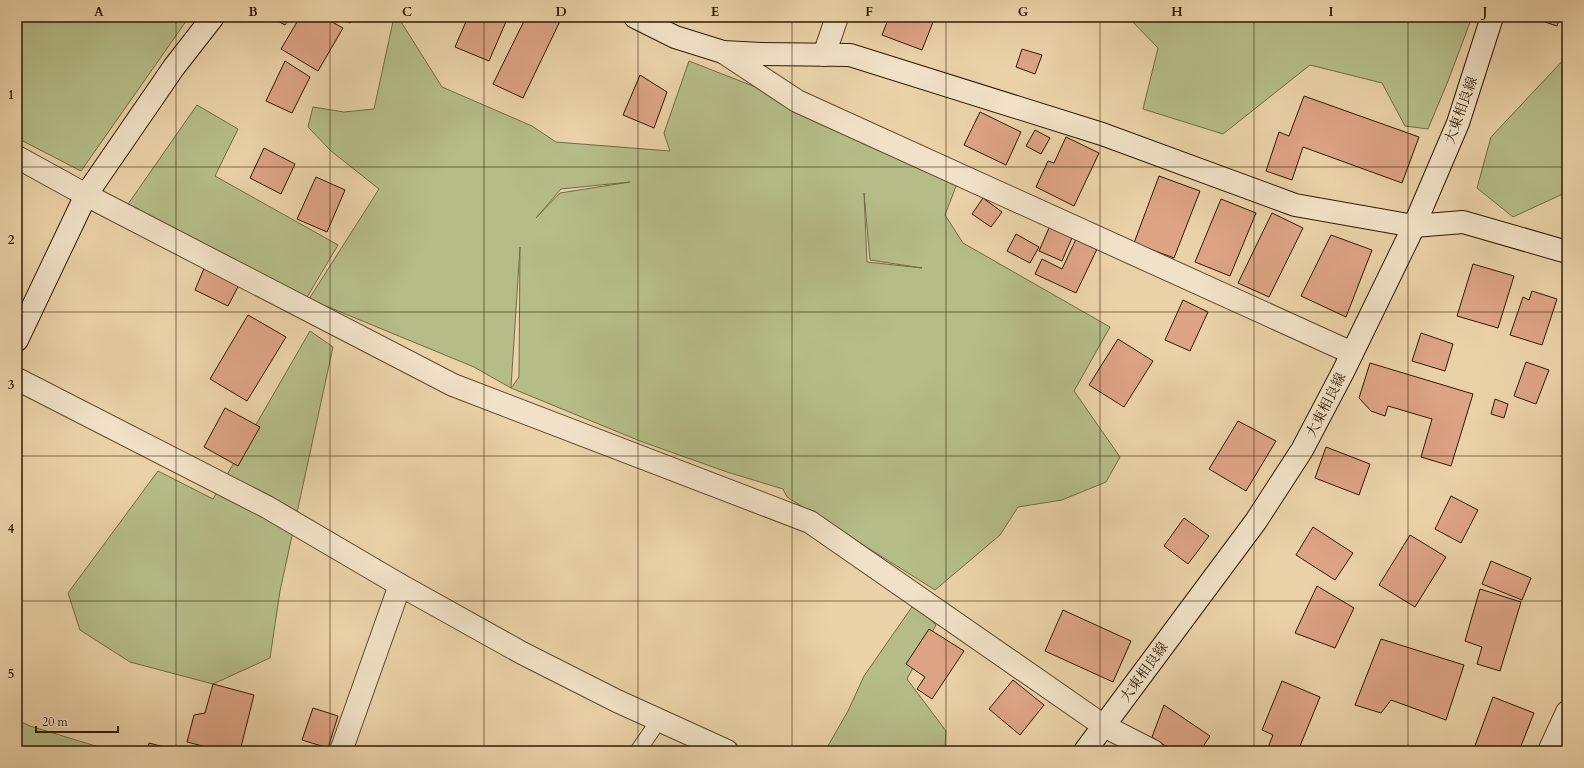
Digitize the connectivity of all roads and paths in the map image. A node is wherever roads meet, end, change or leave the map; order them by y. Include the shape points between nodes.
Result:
1 (213, 17) edge
2 (635, 17) edge
3 (837, 17) edge
4 (1492, 17) edge
5 (723, 52) junction
6 (824, 54) junction
7 (17, 157) edge
8 (86, 195) junction
9 (1414, 226) junction
10 (1567, 252) edge
11 (17, 340) edge
12 (1352, 353) junction
13 (17, 379) edge
14 (400, 585) junction
15 (1567, 712) edge
16 (659, 720) junction
17 (1104, 726) junction
18 (341, 751) edge
19 (638, 751) edge
20 (727, 751) edge
21 (1085, 751) edge
22 (1153, 751) edge
23 (1549, 751) edge

1 - 8 street via 174,67
2 - 5 street via 675,37
3 - 6 street
4 - 9 street, 大東相良線 via 1458,123
5 - 6 street
5 - 12 street via 798,101
6 - 9 street via 850,55 1102,134 1295,205
7 - 8 street
8 - 11 street
8 - 17 street via 453,385 810,522
9 - 10 street via 1463,222
9 - 12 street, 大東相良線
12 - 17 street, 大東相良線 via 1302,450 1256,521
13 - 14 street via 267,507
14 - 16 street via 529,656
14 - 18 street
15 - 23 street
16 - 19 lane
16 - 20 street
17 - 21 street, 大東相良線
17 - 22 street

